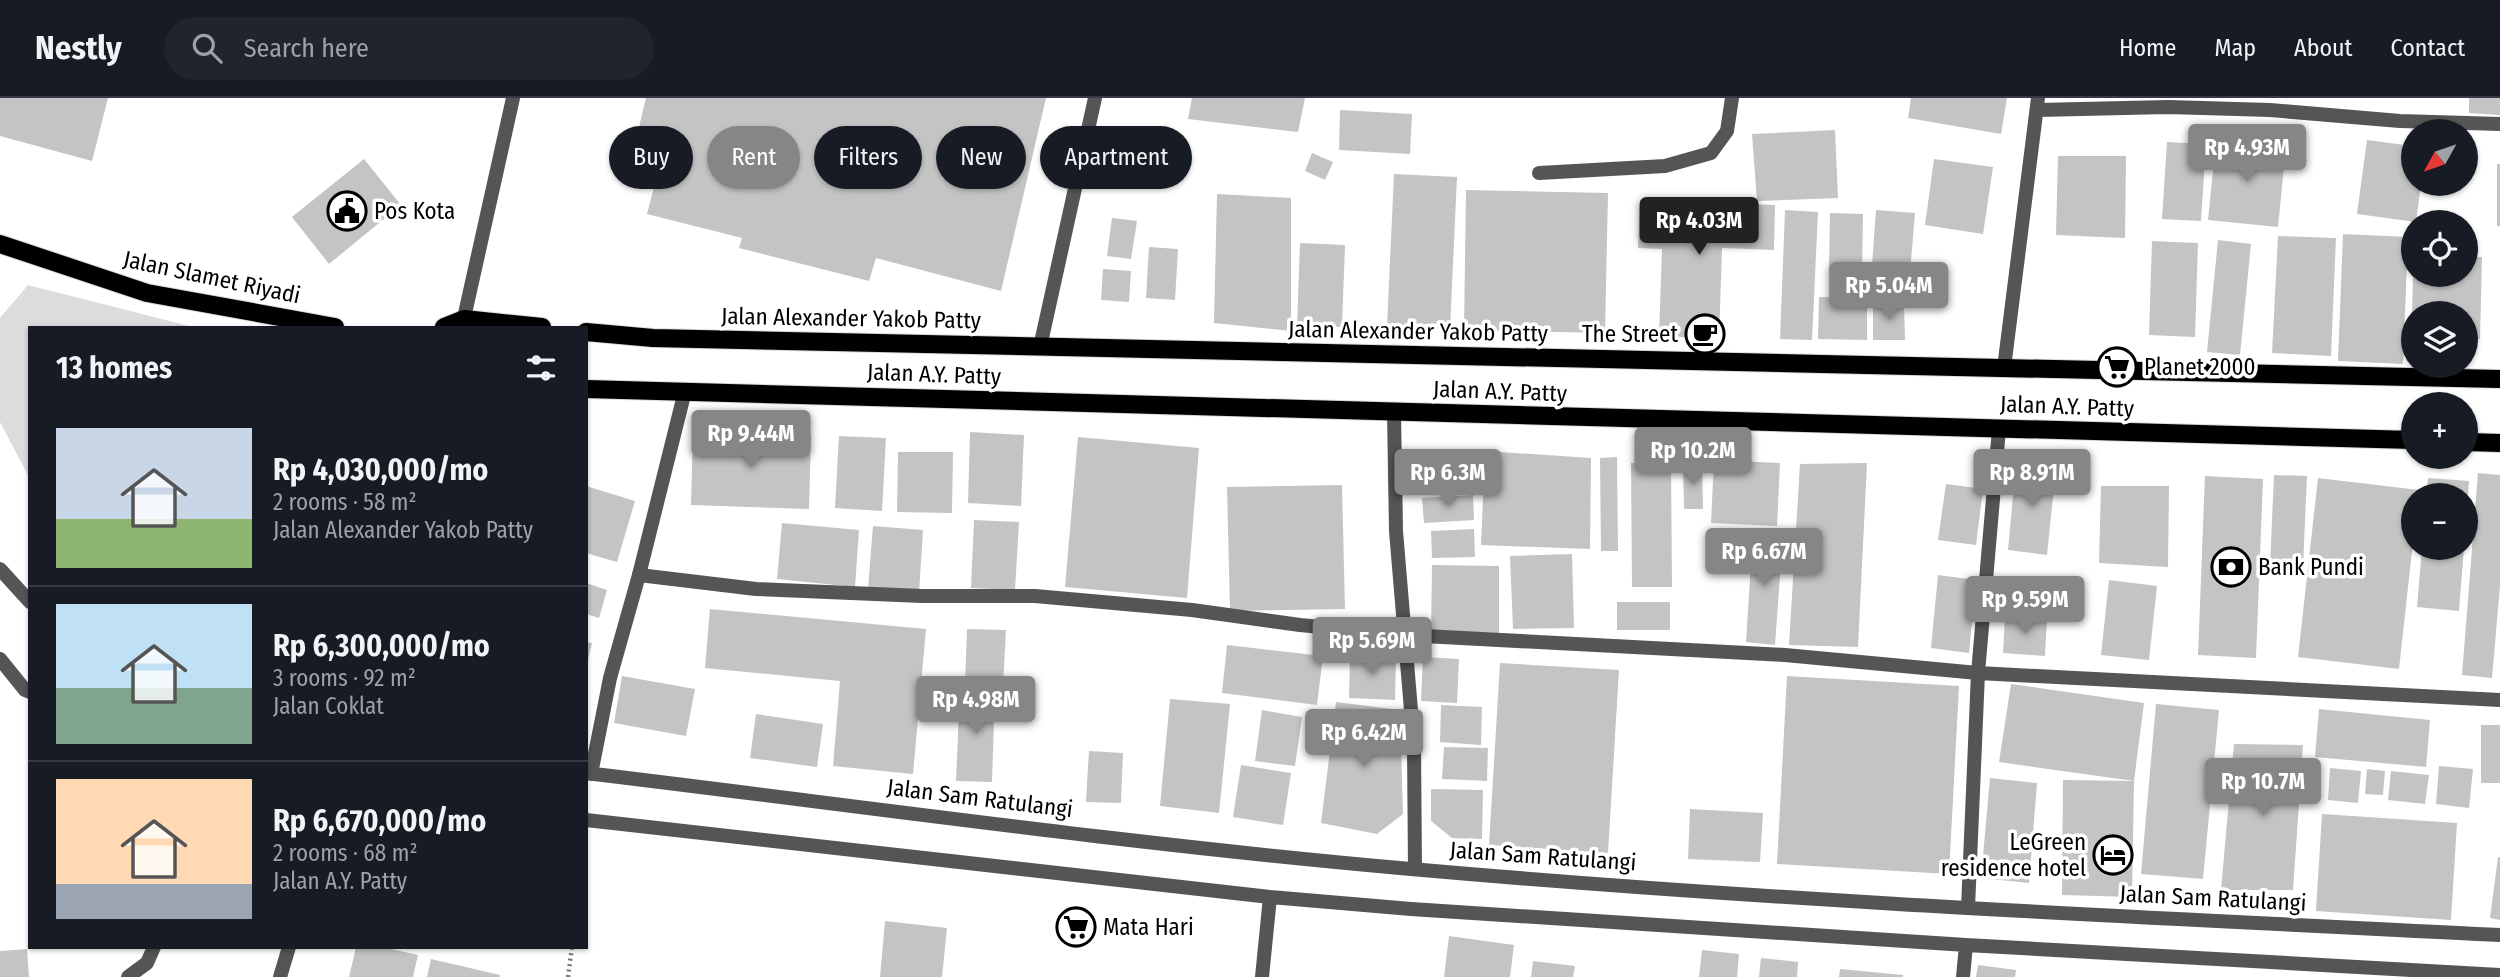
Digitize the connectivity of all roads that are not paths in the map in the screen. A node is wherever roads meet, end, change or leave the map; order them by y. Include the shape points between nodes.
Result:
1 (513, 98) edge
2 (1094, 98) edge
3 (1732, 98) edge
4 (2038, 104) edge
5 (2500, 124) edge
6 (1539, 173) dead end
7 (0, 244) edge
8 (463, 323) edge
9 (329, 326) edge
10 (522, 326) edge
11 (588, 332) edge
12 (1040, 347) junction
13 (2004, 368) junction
14 (2500, 379) edge
15 (588, 389) edge
16 (685, 391) junction
17 (1394, 412) junction
18 (1999, 429) junction
19 (2401, 440) edge
20 (2478, 442) edge
21 (2500, 443) edge
22 (0, 569) edge
23 (639, 575) junction
24 (28, 600) edge
25 (1405, 635) junction
26 (0, 659) edge
27 (1978, 673) junction
28 (28, 691) edge
29 (2500, 700) edge
30 (589, 773) edge
31 (588, 820) edge
32 (1415, 869) junction
33 (1270, 897) junction
34 (1968, 908) junction
35 (2500, 936) edge
36 (1966, 945) junction
37 (153, 949) edge
38 (288, 949) edge
39 (2500, 975) edge
40 (128, 977) edge
41 (280, 977) edge
42 (1262, 977) edge
43 (1963, 977) edge

1 - 8 street
2 - 12 street
3 - 6 street via 1727,131 1711,153 1665,166
4 - 5 street via 2270,110
4 - 13 street
7 - 9 main road, Jalan Slamet Riyadi via 147,293
8 - 10 main road
11 - 12 main road, Jalan Alexander Yakob Patty via 653,338
12 - 13 main road, Jalan Alexander Yakob Patty
13 - 14 main road, Jalan Alexander Yakob Patty
15 - 16 main road, Jalan A.Y. Patty
16 - 17 main road, Jalan A.Y. Patty
16 - 23 street
17 - 18 main road, Jalan A.Y. Patty
17 - 25 street via 1396,531
18 - 19 main road, Jalan A.Y. Patty
18 - 27 street
20 - 21 main road
22 - 24 street
23 - 25 street via 756,589 1035,596
23 - 30 street
25 - 27 street via 1785,655
25 - 32 street via 1414,746
26 - 28 street
27 - 29 street
27 - 34 street
30 - 32 street, Jalan Sam Ratulangi via 1276,857
31 - 33 street
32 - 34 street, Jalan Sam Ratulangi
33 - 36 street
33 - 42 street
34 - 35 street, Jalan Sam Ratulangi
36 - 39 street
36 - 43 street
37 - 40 street via 147,963
38 - 41 street

